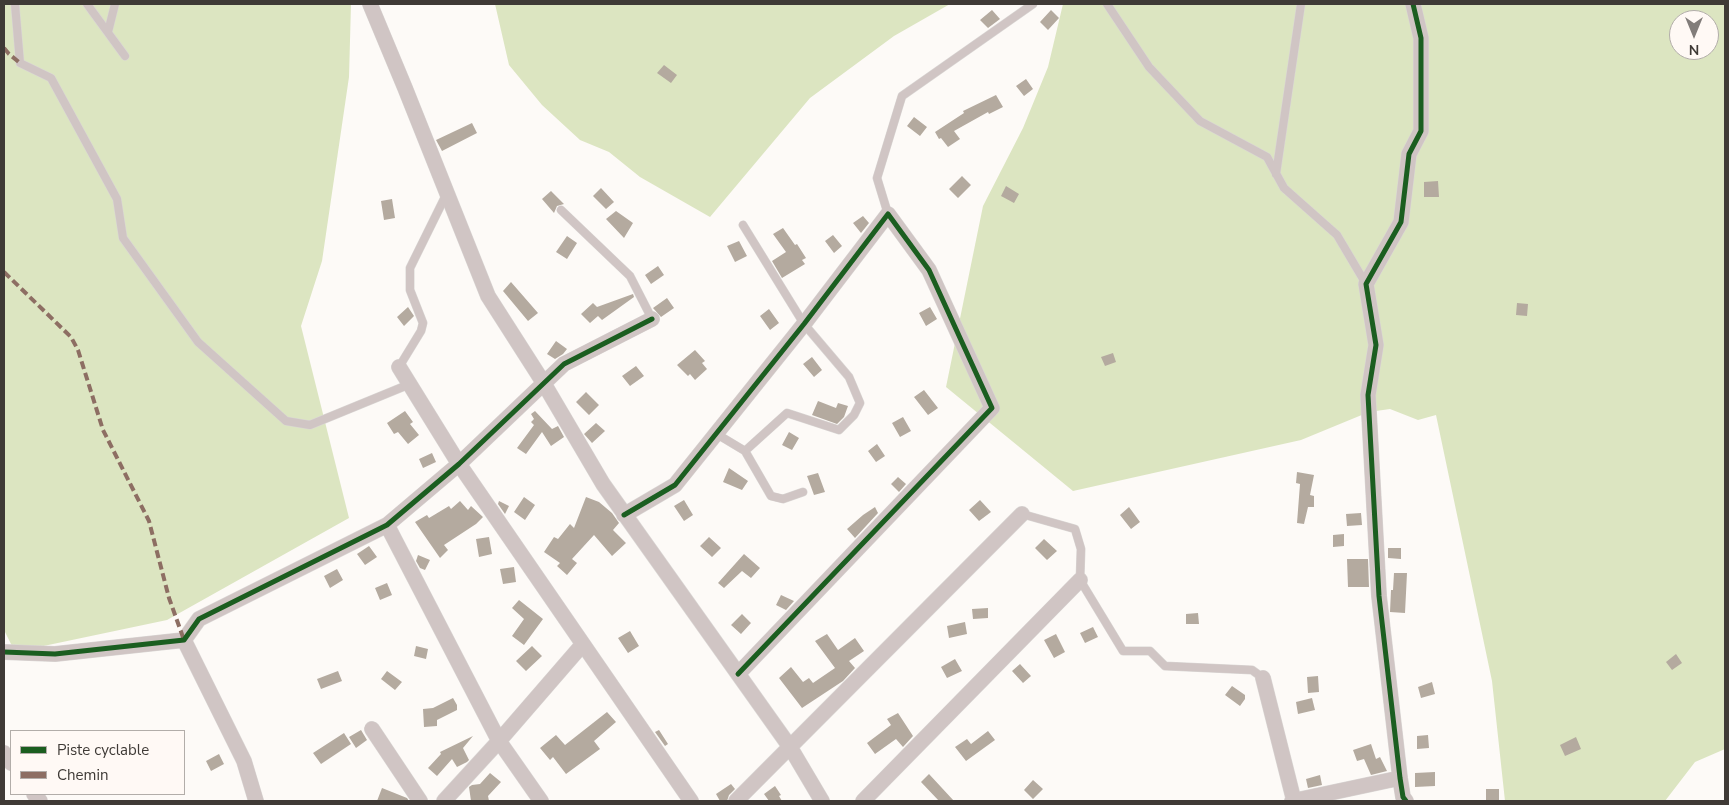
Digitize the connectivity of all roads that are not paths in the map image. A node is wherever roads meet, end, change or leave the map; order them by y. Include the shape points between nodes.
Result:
1 (15, 4) edge
2 (87, 4) edge
3 (115, 4) edge
4 (370, 4) edge
5 (1033, 4) edge
6 (1107, 4) edge
7 (1301, 4) edge
8 (1413, 4) edge
9 (108, 32) junction
10 (126, 56) dead end
11 (1276, 174) junction
12 (447, 193) junction
13 (561, 210) dead end
14 (888, 214) junction
15 (743, 225) dead end
16 (1366, 284) junction
17 (652, 319) joint
18 (804, 324) junction
19 (399, 367) joint
20 (543, 382) junction
21 (410, 384) junction
22 (715, 433) junction
23 (745, 451) junction
24 (459, 464) junction
25 (803, 492) dead end
26 (1022, 514) joint
27 (624, 515) junction
28 (387, 525) junction
29 (1080, 580) junction
30 (184, 640) junction
31 (583, 644) junction
32 (4, 652) edge
33 (738, 674) junction
34 (1263, 678) joint
35 (372, 729) dead end
36 (499, 741) junction
37 (790, 748) junction
38 (1400, 778) junction
39 (256, 801) edge
40 (420, 801) edge
41 (444, 801) edge
42 (542, 801) edge
43 (691, 801) edge
44 (736, 801) edge
45 (822, 801) edge
46 (863, 801) edge
47 (1293, 801) edge
48 (1406, 801) edge

1 - 21 lane via 20,63 51,78 117,199 123,238 198,342 286,422 310,426
2 - 9 lane
3 - 9 lane
4 - 12 street
5 - 14 lane via 902,96 876,178
6 - 11 lane via 1149,67 1200,122 1267,157
7 - 11 lane
8 - 16 street via 1421,38 1421,131 1409,154 1401,222
9 - 10 lane
11 - 16 lane via 1284,188 1337,235
12 - 19 lane via 410,268 410,290 422,323 421,332
12 - 20 street via 488,296
13 - 17 lane via 630,276
14 - 18 street
14 - 33 street via 929,270 992,408
15 - 18 lane
16 - 38 street via 1376,345 1368,395 1378,596
17 - 20 street via 564,364
18 - 22 street
18 - 23 lane via 849,377 860,403 854,415 839,430 787,413
19 - 21 street
20 - 24 street
20 - 27 street
21 - 24 street
22 - 23 lane
22 - 27 street via 674,485
23 - 25 lane via 771,496 783,499
24 - 28 street
24 - 31 street
26 - 29 lane via 1075,529 1081,549
26 - 37 street
27 - 33 street
28 - 30 street via 199,619
28 - 36 street
29 - 34 lane via 1123,651 1150,651 1165,666 1252,670
29 - 46 street
30 - 32 street via 55,654
30 - 39 street via 244,761
31 - 36 street
31 - 43 street
33 - 37 street
34 - 47 street
35 - 40 street
36 - 41 street
36 - 42 street
37 - 44 street
37 - 45 street
38 - 47 street
38 - 48 street

